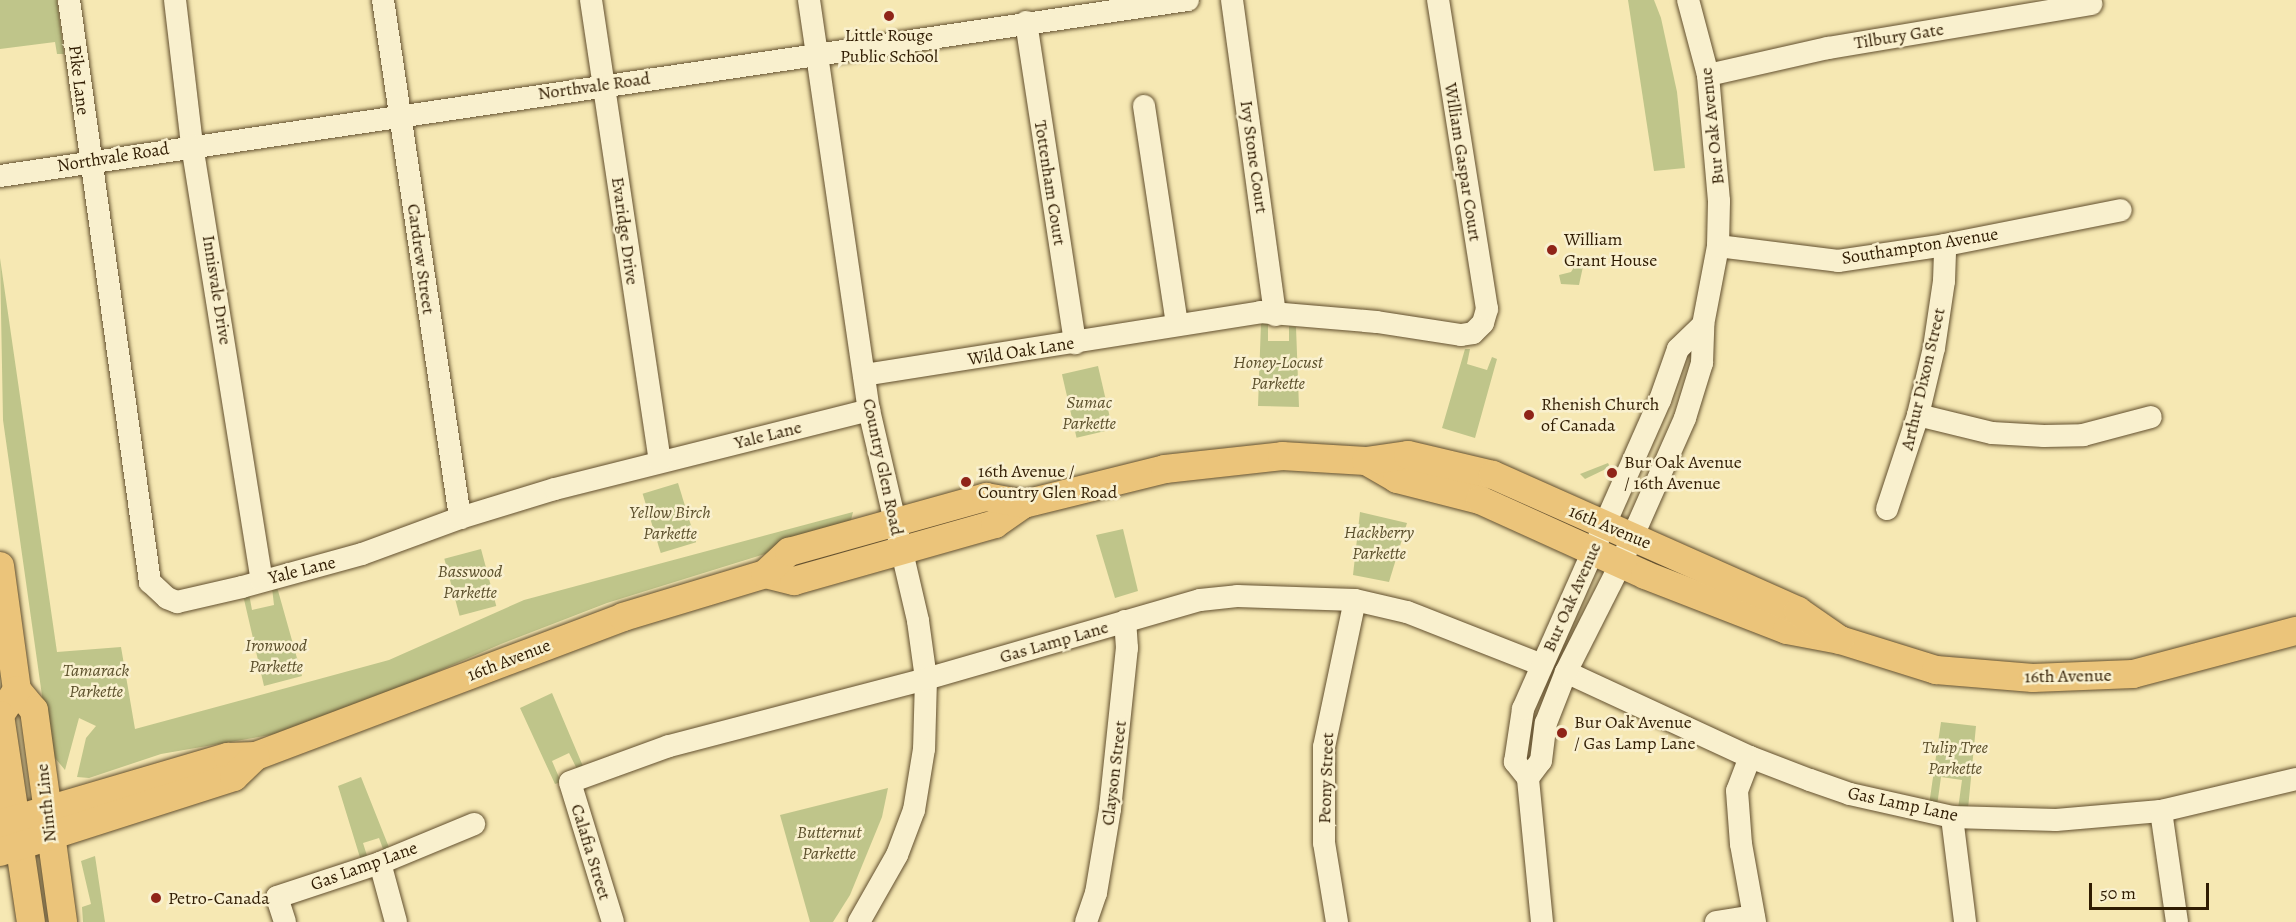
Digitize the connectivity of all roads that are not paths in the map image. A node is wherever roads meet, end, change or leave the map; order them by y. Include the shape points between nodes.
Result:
1 (69, 0) edge
2 (175, 0) edge
3 (383, 0) edge
4 (591, 0) edge
5 (809, 0) edge
6 (1188, 0) edge
7 (1232, 0) edge
8 (1438, 0) edge
9 (1688, 0) edge
10 (2091, 4) dead end
11 (1026, 22) junction
12 (816, 52) junction
13 (1708, 75) junction
14 (603, 84) junction
15 (1144, 106) dead end
16 (400, 114) junction
17 (192, 145) junction
18 (90, 160) junction
19 (0, 176) edge
20 (2121, 210) dead end
21 (1945, 245) junction
22 (1718, 246) junction
23 (1275, 315) junction
24 (1483, 322) joint
25 (1177, 325) junction
26 (1703, 325) junction
27 (1075, 343) junction
28 (864, 375) junction
29 (869, 410) junction
30 (1918, 414) junction
31 (2151, 417) dead end
32 (660, 461) junction
33 (1366, 461) junction
34 (1024, 504) junction
35 (1887, 509) dead end
36 (460, 518) junction
37 (895, 522) junction
38 (1605, 527) junction
39 (1631, 537) junction
40 (902, 551) junction
41 (1592, 552) junction
42 (1620, 565) junction
43 (0, 566) edge
44 (765, 574) junction
45 (262, 580) junction
46 (1355, 600) junction
47 (1125, 621) junction
48 (2296, 632) edge
49 (1840, 640) junction
50 (1542, 665) junction
51 (1566, 672) junction
52 (926, 679) junction
53 (17, 690) junction
54 (1750, 757) junction
55 (1528, 778) junction
56 (2296, 779) edge
57 (570, 782) joint
58 (2161, 811) junction
59 (1952, 817) junction
60 (49, 823) junction
61 (474, 824) dead end
62 (9, 835) edge
63 (380, 863) junction
64 (1754, 919) edge
65 (31, 922) edge
66 (63, 922) edge
67 (285, 922) edge
68 (396, 922) edge
69 (613, 922) edge
70 (859, 922) edge
71 (1086, 922) edge
72 (1337, 922) edge
73 (1542, 922) edge
74 (1716, 922) edge
75 (1965, 922) edge
76 (2177, 922) edge

1 - 18 street, Pike Lane
2 - 17 street, Innisvale Drive
3 - 16 street, Cardrew Street
4 - 14 street, Evaridge Drive
5 - 12 street, Country Glen Road
6 - 11 street, Northvale Road
7 - 23 street, Ivy Stone Court
8 - 24 street, William Gaspar Court via 1487,309
9 - 13 street, Bur Oak Avenue
10 - 13 street, Tilbury Gate via 1828,48
11 - 12 street, Northvale Road
11 - 27 street, Tottenham Court
12 - 14 street, Northvale Road
12 - 28 street, Country Glen Road
13 - 22 street, Bur Oak Avenue via 1716,132
14 - 16 street, Northvale Road
14 - 32 street, Evaridge Drive
15 - 25 street
16 - 17 street, Northvale Road
16 - 36 street, Cardrew Street
17 - 18 street, Northvale Road
17 - 45 street, Innisvale Drive
18 - 19 street, Northvale Road
18 - 45 street, Yale Lane via 150,582 177,602
20 - 21 street, Southampton Avenue
21 - 22 street, Southampton Avenue via 1838,261
21 - 30 street, Arthur Dixon Street via 1934,348
22 - 26 street, Bur Oak Avenue
23 - 24 street, Wild Oak Lane via 1377,322 1461,335 1473,333
23 - 25 street, Wild Oak Lane via 1260,312
25 - 27 street, Wild Oak Lane
26 - 38 street, Bur Oak Avenue via 1678,349
26 - 39 street, Bur Oak Avenue via 1702,363 1685,418
27 - 28 street, Wild Oak Lane
28 - 29 street, Country Glen Road
29 - 32 street, Yale Lane
29 - 37 street, Country Glen Road
30 - 31 street via 1992,433 2044,436 2083,435
30 - 35 street, Arthur Dixon Street
32 - 36 street, Yale Lane
33 - 34 main road, 16th Avenue via 1282,456 1209,462
33 - 38 main road, 16th Avenue via 1408,455 1493,475
33 - 41 main road, 16th Avenue via 1397,479 1480,500
34 - 37 main road, 16th Avenue via 986,497
34 - 40 main road, 16th Avenue via 995,524
36 - 45 street, Yale Lane via 362,554
37 - 40 street, Country Glen Road
37 - 44 main road, 16th Avenue via 789,552
38 - 39 main road, 16th Avenue
38 - 41 street, Bur Oak Avenue
39 - 42 street, Bur Oak Avenue
39 - 49 main road, 16th Avenue via 1798,611
40 - 44 main road, 16th Avenue via 794,581
40 - 52 street, Country Glen Road
41 - 42 main road, 16th Avenue
41 - 50 street, Bur Oak Avenue
42 - 49 main road, 16th Avenue via 1787,630
42 - 51 street, Bur Oak Avenue
43 - 53 main road, Ninth Line
44 - 60 main road, 16th Avenue via 623,617 256,756 228,758
46 - 47 street, Gas Lamp Lane via 1237,596 1200,600
46 - 50 street, Gas Lamp Lane via 1407,612
46 - 72 street, Peony Street via 1324,747 1324,843
47 - 52 street, Gas Lamp Lane
47 - 71 street, Clayson Street via 1127,648 1110,809 1096,894
48 - 49 main road, 16th Avenue via 2133,674 2033,678 1936,670
50 - 55 street, Bur Oak Avenue via 1523,709 1516,743 1515,762
51 - 54 street, Gas Lamp Lane
51 - 55 street, Bur Oak Avenue via 1546,723 1541,761
52 - 57 street, Gas Lamp Lane via 669,746
52 - 70 street, Country Glen Road via 924,749 914,810 897,855
53 - 60 main road, Ninth Line via 34,710
53 - 62 main road, Ninth Line via 0,715
54 - 59 street, Gas Lamp Lane via 1850,794
54 - 64 street via 1737,791 1741,844
55 - 73 street, Bur Oak Avenue
56 - 58 street, Gas Lamp Lane
57 - 69 street, Calafia Street
58 - 59 street, Gas Lamp Lane via 2056,820
58 - 76 street
59 - 75 street
60 - 62 main road, 16th Avenue
60 - 66 main road, Ninth Line
61 - 63 street, Gas Lamp Lane
62 - 65 main road, Ninth Line
63 - 67 street, Gas Lamp Lane via 277,897
63 - 68 street
64 - 74 street

